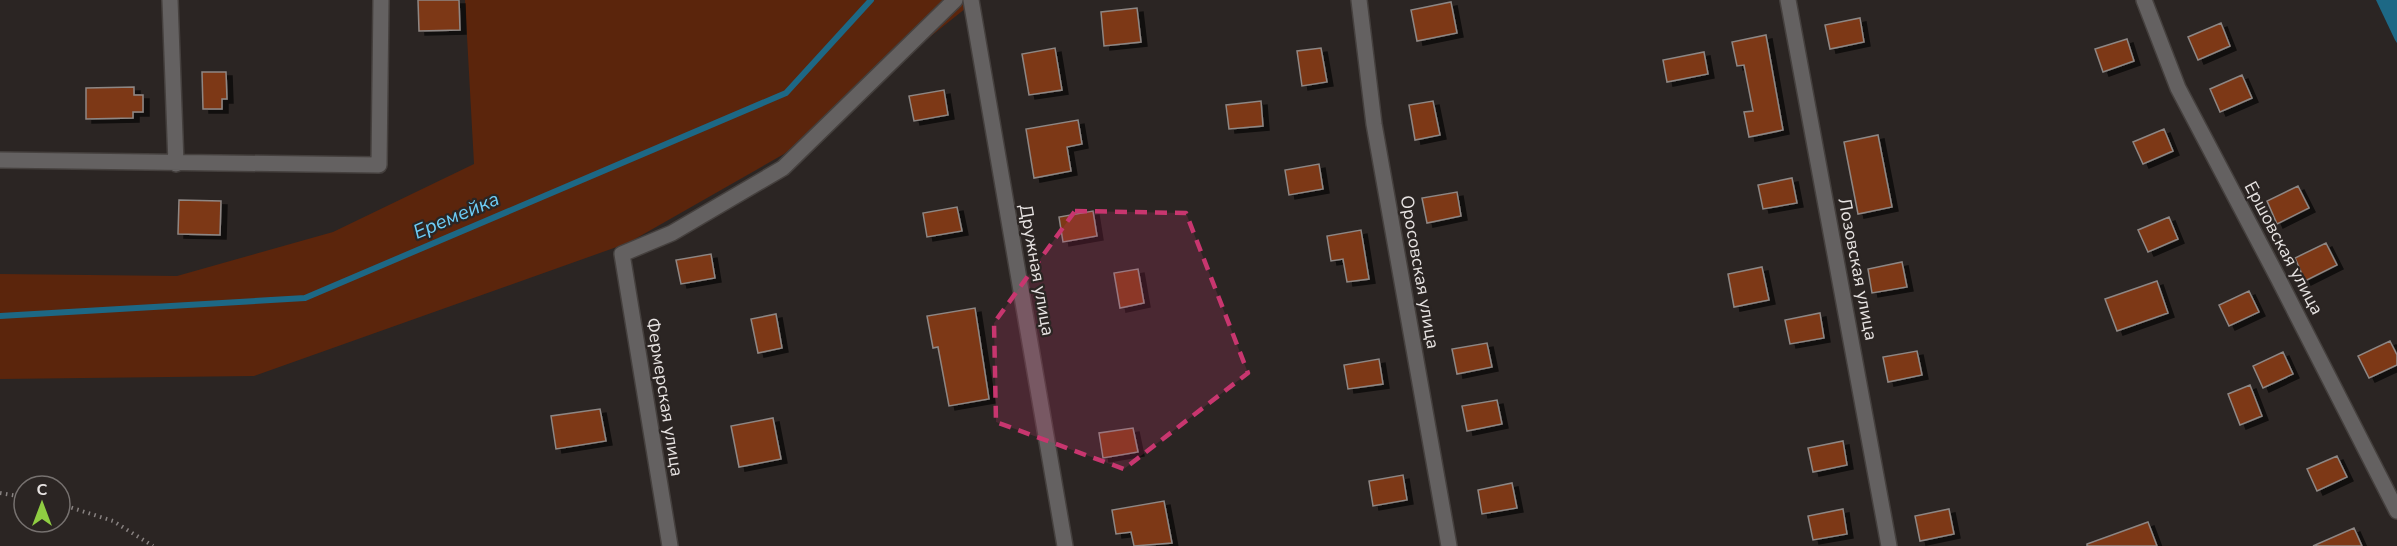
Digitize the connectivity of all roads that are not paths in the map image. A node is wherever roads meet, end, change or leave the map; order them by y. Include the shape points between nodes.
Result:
1 (170, 0) edge
2 (381, 0) edge
3 (955, 0) edge
4 (970, 0) edge
5 (1788, 0) edge
6 (2144, 0) edge
7 (1364, 1) edge
8 (0, 160) edge
9 (176, 164) junction
10 (2397, 511) edge
11 (670, 546) edge
12 (1065, 546) edge
13 (1449, 546) edge
14 (1889, 546) edge

1 - 9 street
2 - 9 street via 379,165
3 - 11 street, Фермерская улица via 783,168 672,233 622,254
4 - 12 street, Дружная улица
5 - 14 street, Лозовская улица
6 - 10 street, Ершовская улица via 2178,88
7 - 13 street, Оросовская улица via 1374,123
8 - 9 street

